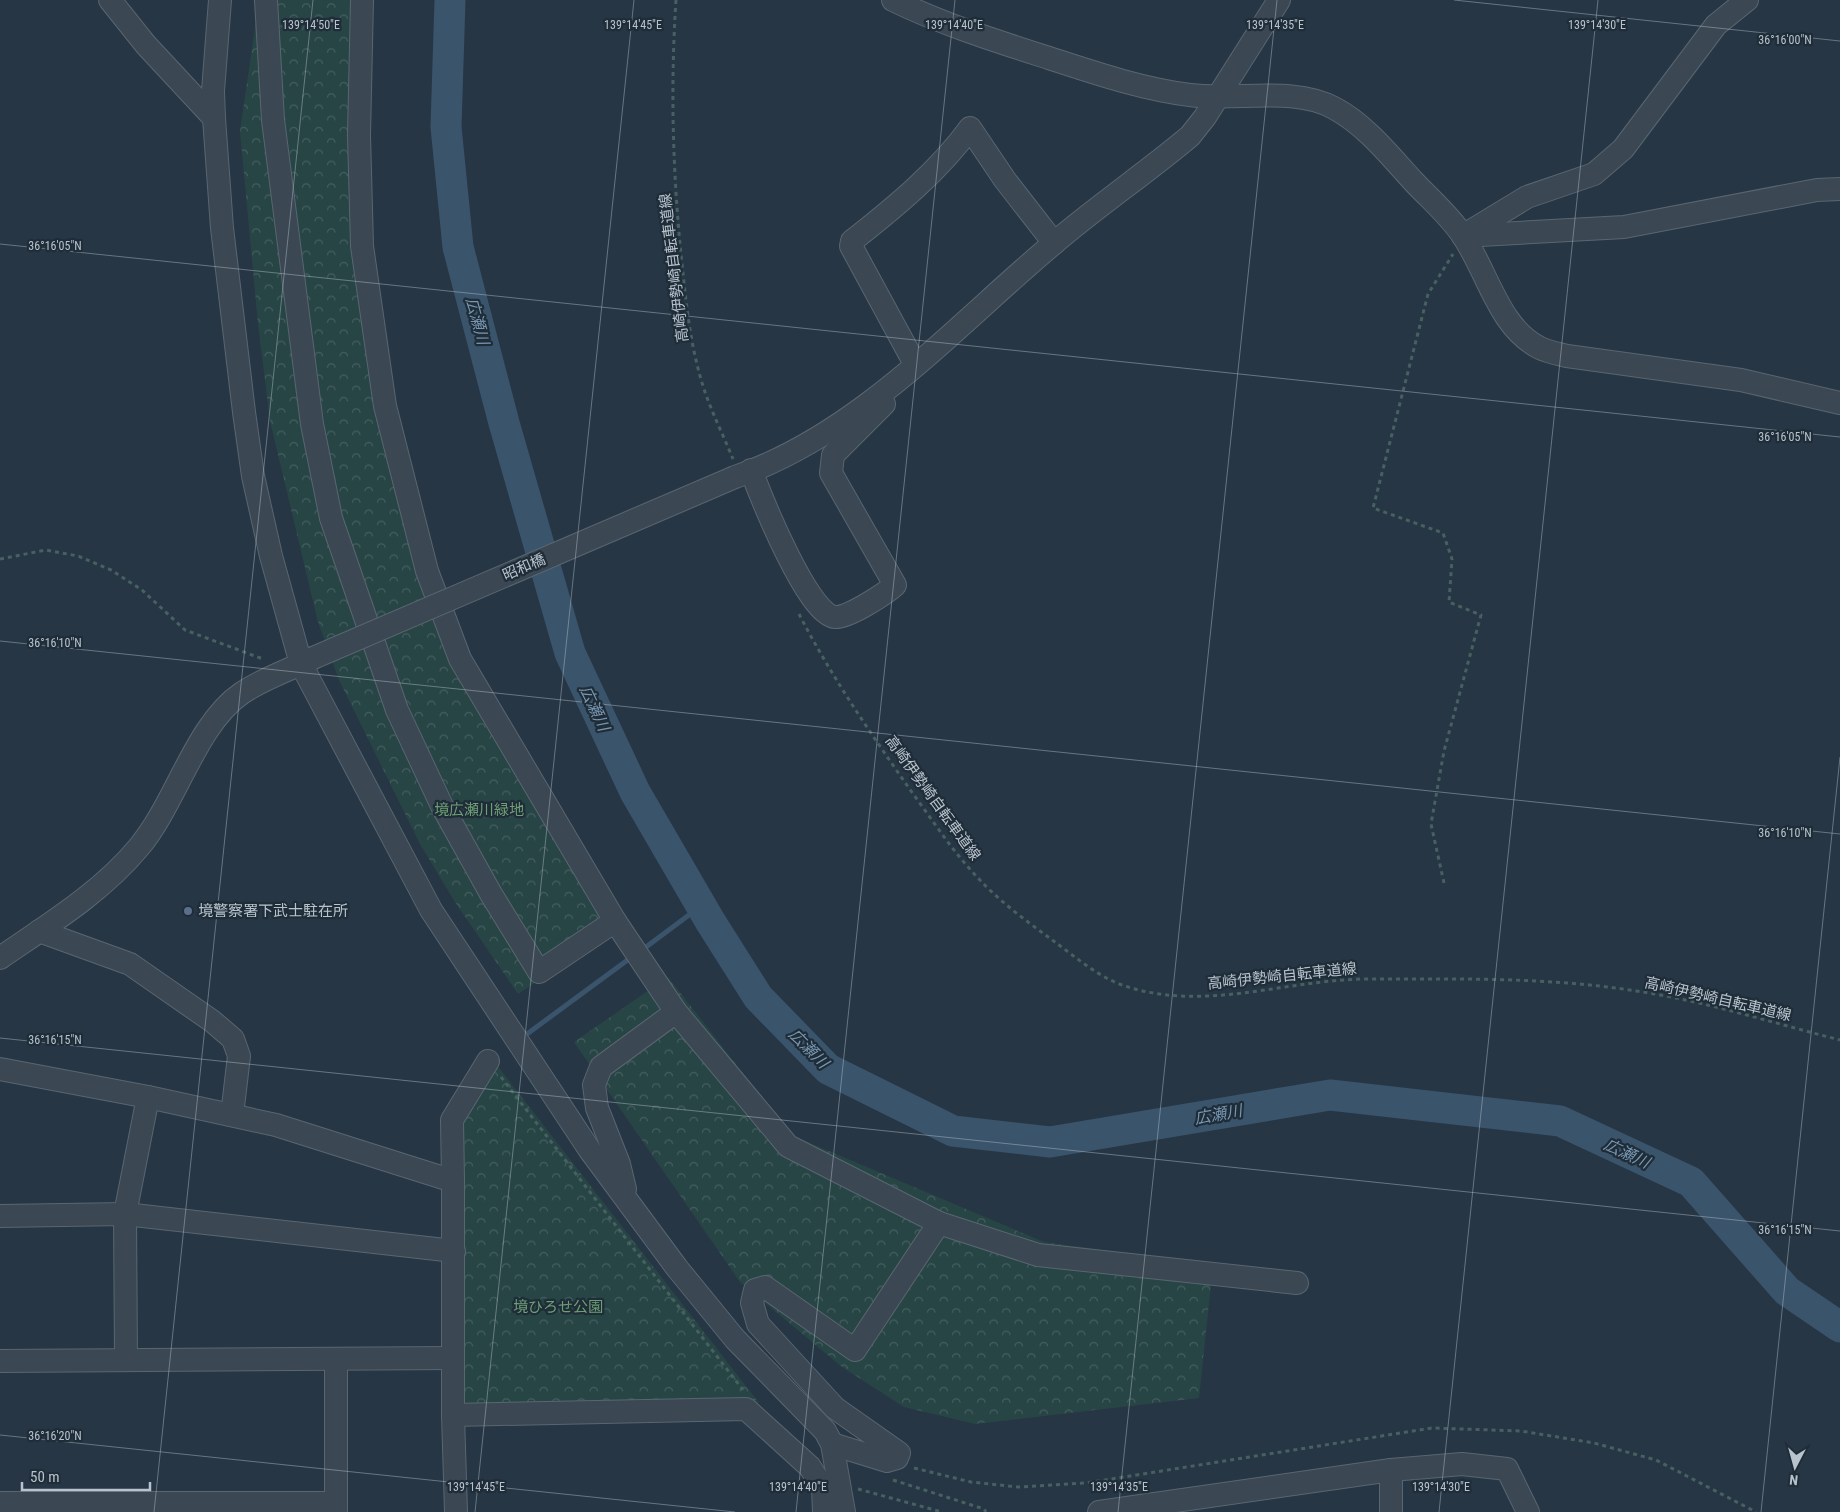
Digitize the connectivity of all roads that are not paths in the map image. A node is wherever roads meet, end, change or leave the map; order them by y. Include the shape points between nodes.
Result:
1 (110, 0) edge
2 (220, 0) edge
3 (266, 0) edge
4 (362, 0) edge
5 (1279, 0) edge
6 (1747, 0) edge
7 (898, 2) edge
8 (1216, 97) junction
9 (214, 118) junction
10 (1840, 189) edge
11 (1463, 236) junction
12 (1054, 243) junction
13 (915, 364) junction
14 (893, 384) junction
15 (1840, 403) edge
16 (740, 471) junction
17 (307, 661) junction
18 (616, 921) junction
19 (39, 931) junction
20 (0, 958) edge
21 (676, 1012) junction
22 (488, 1061) dead end
23 (0, 1069) edge
24 (148, 1097) junction
25 (232, 1115) junction
26 (453, 1182) junction
27 (627, 1200) junction
28 (125, 1214) junction
29 (0, 1216) edge
30 (939, 1223) junction
31 (454, 1251) junction
32 (1297, 1283) dead end
33 (453, 1358) junction
34 (126, 1359) junction
35 (336, 1359) junction
36 (0, 1361) edge
37 (453, 1415) junction
38 (832, 1444) junction
39 (1391, 1470) junction
40 (0, 1503) edge
41 (336, 1507) edge
42 (456, 1512) edge
43 (824, 1512) edge
44 (844, 1512) edge
45 (1099, 1512) edge
46 (1391, 1512) edge
47 (1528, 1512) edge

1 - 9 street via 146,45
2 - 9 street
3 - 18 street via 273,120 312,424 331,518 397,710 442,806 539,972
4 - 18 street via 362,246 385,406 427,571 460,659
5 - 8 street, 昭和橋
6 - 11 street via 1716,25 1623,149 1594,174 1527,197
7 - 8 street via 1004,44 1081,68 1163,90
8 - 11 street via 1293,96 1319,101 1334,108 1362,128
8 - 12 street, 昭和橋 via 1190,136
9 - 17 street via 222,228 253,476 271,556
10 - 11 street via 1817,190 1624,227
11 - 15 street via 1513,327 1542,349 1567,356 1741,380
12 - 13 street, 昭和橋
12 - 13 street via 1004,180 970,128 929,174 885,216 852,241 851,246
13 - 14 street, 昭和橋
14 - 16 street, 昭和橋 via 804,445
14 - 16 street via 890,398 833,456 830,465 895,585 890,590 844,616 824,613 814,603
16 - 17 street, 昭和橋, bridge
17 - 19 street, 昭和橋 via 241,694 219,714 157,825 139,848 120,869
17 - 27 street via 431,910 589,1149
18 - 21 street
19 - 20 street, 昭和橋
19 - 25 street via 130,964 233,1038 239,1056
21 - 27 street via 601,1067 594,1085 597,1108 619,1164
21 - 30 street via 788,1146
22 - 26 street via 452,1120
23 - 24 street
24 - 25 street
24 - 28 street
25 - 26 street via 276,1125
26 - 31 street
27 - 38 street via 735,1339 825,1431
28 - 29 street
28 - 31 street
28 - 34 street
30 - 32 street via 1038,1255
30 - 38 street via 855,1350 765,1286 755,1290 752,1302 758,1324 835,1408 899,1453 897,1458 887,1461
31 - 33 street
33 - 35 street
33 - 37 street
34 - 35 street
34 - 36 street
35 - 41 street
37 - 42 street
37 - 43 street via 746,1409 810,1467 823,1488
38 - 44 street
39 - 45 street
39 - 46 street
39 - 47 street via 1462,1464 1507,1469
40 - 41 street

